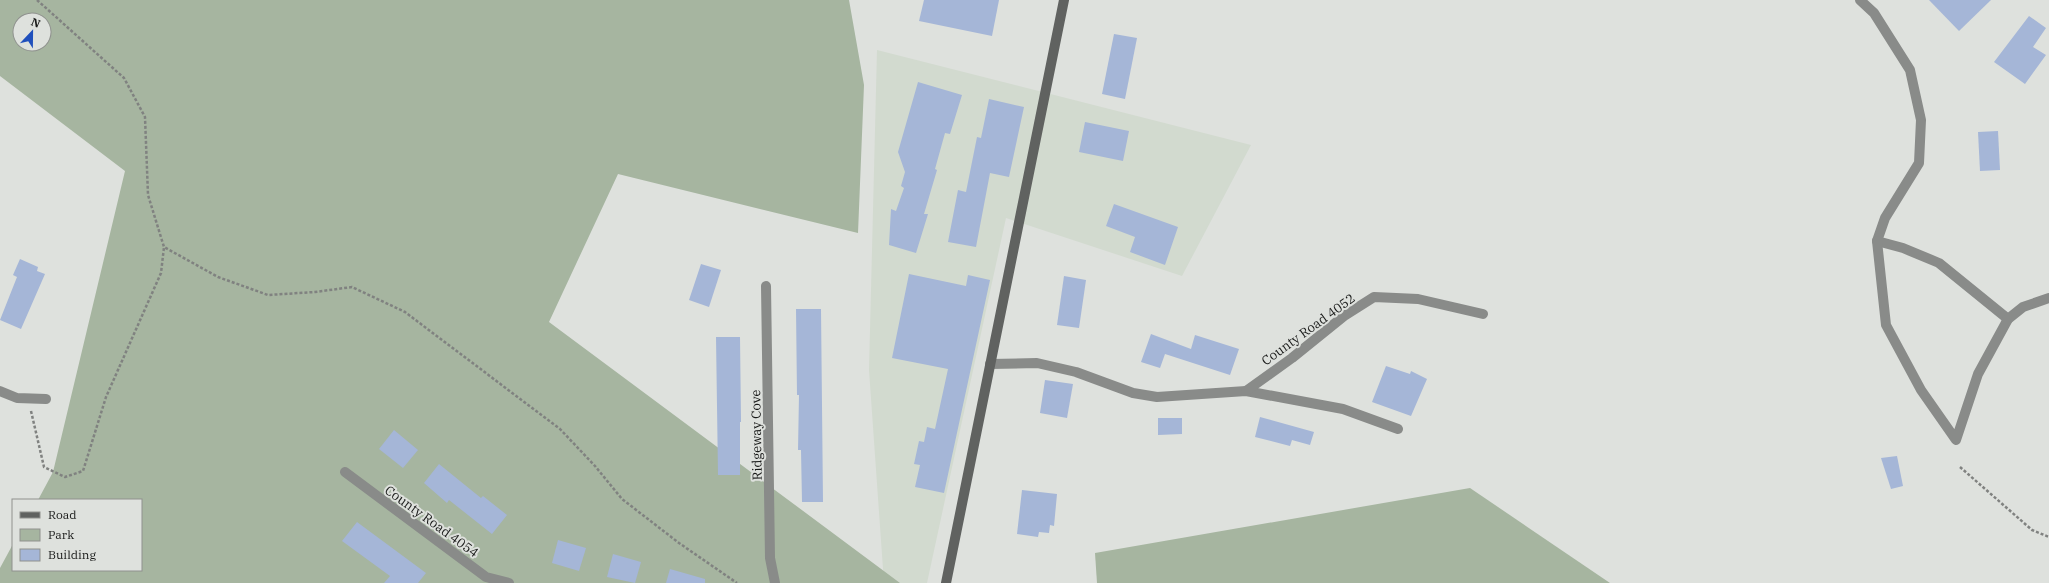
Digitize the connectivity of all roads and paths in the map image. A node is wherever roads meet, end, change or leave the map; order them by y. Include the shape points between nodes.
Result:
1 (38, 0) edge
2 (1064, 0) edge
3 (1860, 0) edge
4 (1877, 241) junction
5 (164, 247) junction
6 (766, 286) dead end
7 (2049, 298) edge
8 (1483, 314) dead end
9 (2008, 319) junction
10 (990, 364) junction
11 (1246, 390) junction
12 (0, 391) edge
13 (29, 398) junction
14 (46, 398) dead end
15 (1398, 429) dead end
16 (1960, 467) dead end
17 (344, 472) dead end
18 (2049, 537) edge
19 (509, 583) edge
20 (737, 583) edge
21 (775, 583) edge
22 (946, 583) edge

1 - 5 path via 124,78 145,117 148,195
2 - 10 main road
3 - 4 street via 1874,13 1910,70 1921,120 1919,163 1884,218
4 - 9 street via 1904,248 1939,263
4 - 9 street via 1886,325 1921,390 1956,440 1978,374
5 - 13 path via 160,273 106,397 83,471 65,477 44,467
5 - 20 path via 218,277 268,295 352,287 405,312 560,429 622,499 679,544
6 - 21 street, Ridgeway Cove via 770,558
7 - 9 street via 2023,307
8 - 11 street, County Road 4052 via 1418,299 1374,297 1344,316 1292,358
10 - 11 street via 1037,363 1076,372 1133,393 1157,397
10 - 22 main road
11 - 15 street via 1343,410
12 - 13 street via 17,398
13 - 14 street
16 - 18 path via 2032,530
17 - 19 street, County Road 4054 via 486,577

